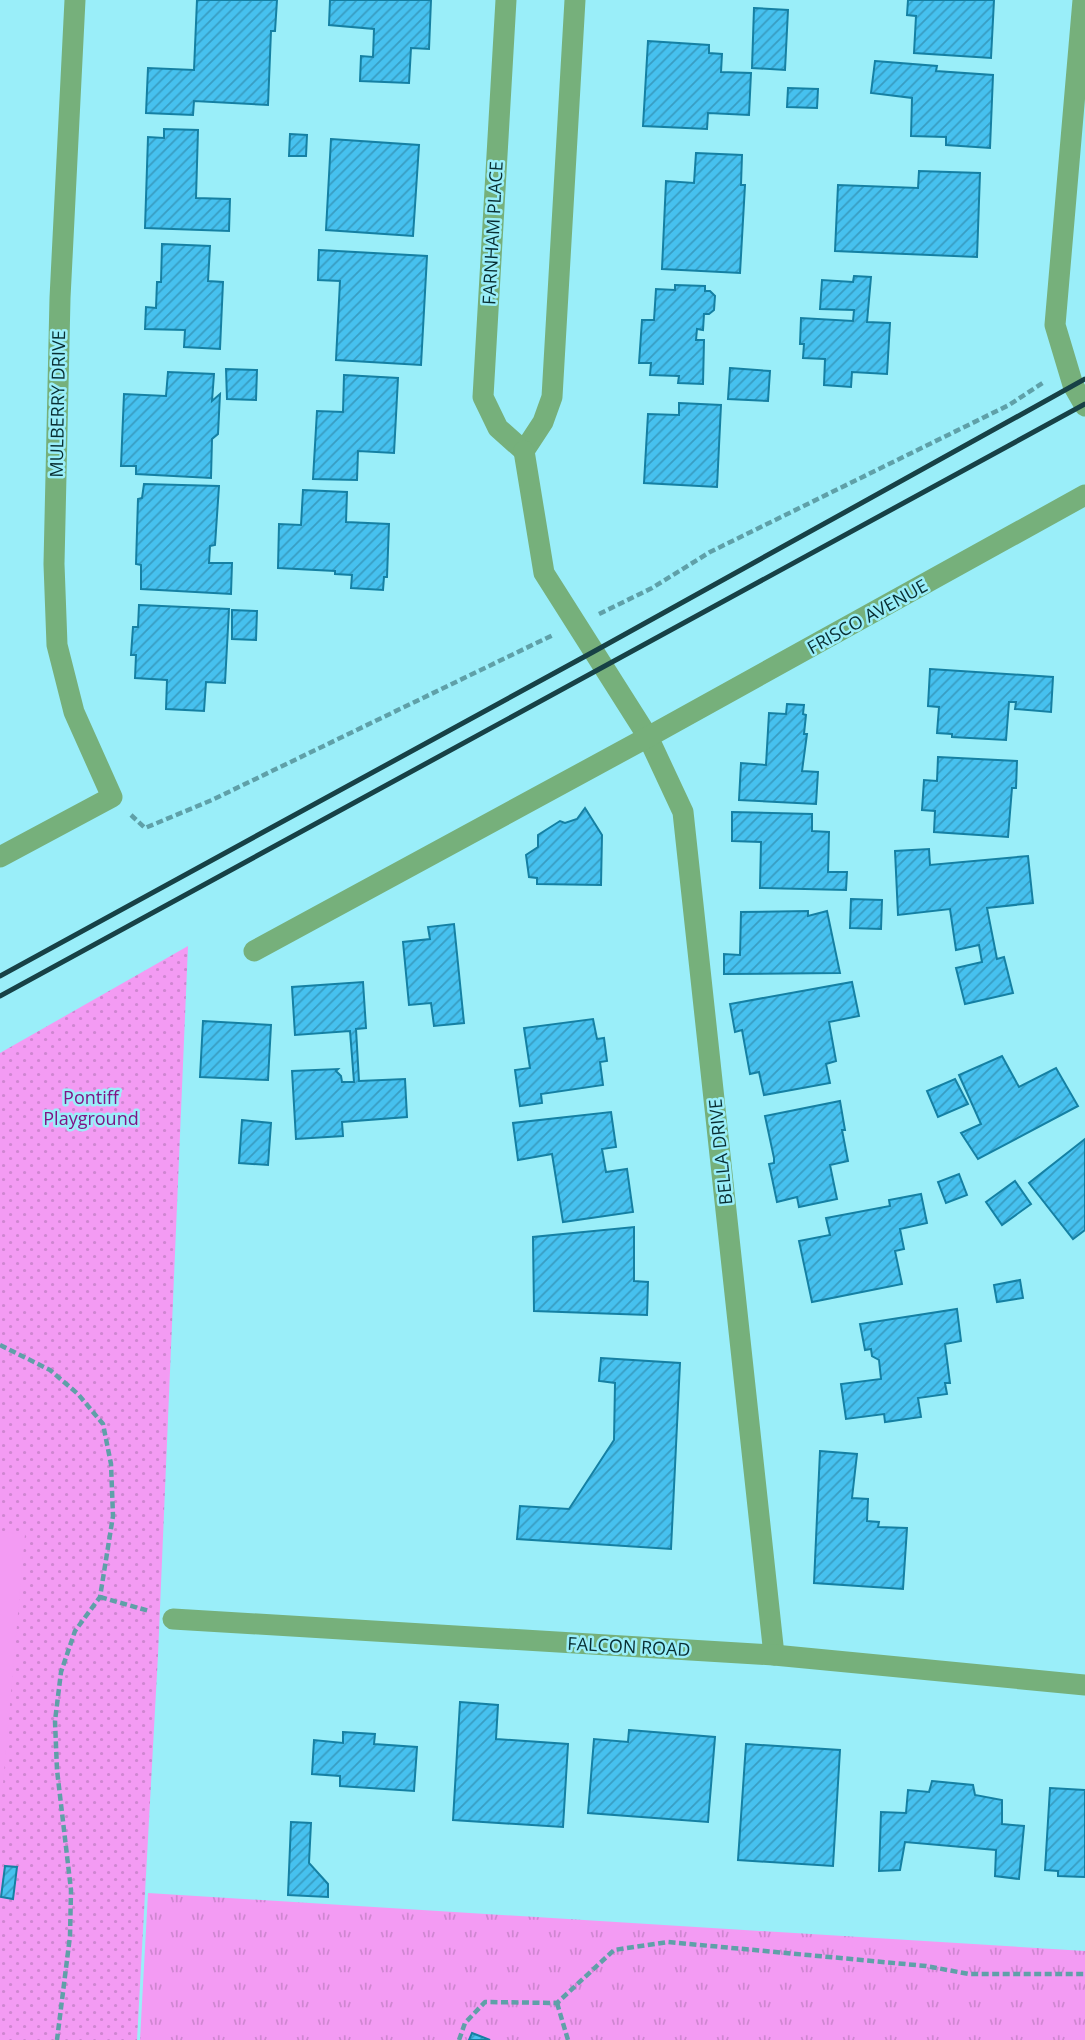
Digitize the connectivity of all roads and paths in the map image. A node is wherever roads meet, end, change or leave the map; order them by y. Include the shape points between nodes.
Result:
1 (75, 0) edge
2 (506, 0) edge
3 (575, 0) edge
4 (1083, 0) edge
5 (1068, 367) junction
6 (1084, 405) edge
7 (524, 451) junction
8 (1085, 495) edge
9 (576, 624) junction
10 (648, 737) junction
11 (112, 797) junction
12 (0, 857) edge
13 (254, 951) dead end
14 (0, 1345) edge
15 (100, 1597) junction
16 (173, 1619) joint
17 (774, 1655) junction
18 (1085, 1685) edge
19 (1085, 1974) edge
20 (557, 2003) junction
21 (57, 2040) edge
22 (459, 2040) edge
23 (568, 2040) edge

1 - 11 street, MULBERRY DRIVE via 60,298 54,564 57,645 74,712
2 - 7 street, FARNHAM PLACE via 483,397 498,428
3 - 7 street via 552,397 543,422
4 - 5 street via 1055,326
5 - 6 street
5 - 9 path via 1009,405 710,552 652,588
7 - 9 street via 544,573
8 - 10 street, FRISCO AVENUE
9 - 10 street, BELLA DRIVE
9 - 11 path via 145,828
10 - 13 street, FRISCO AVENUE
10 - 17 street, BELLA DRIVE via 683,812
11 - 12 street
14 - 15 path via 50,1370 103,1424 111,1464 113,1516
15 - 16 path
15 - 21 path via 75,1631 61,1672 55,1721 71,1891
16 - 17 street, FALCON ROAD
17 - 18 street, FALCON ROAD
19 - 20 path via 969,1974 667,1942 614,1950
20 - 22 path via 485,2002 465,2023
20 - 23 path

